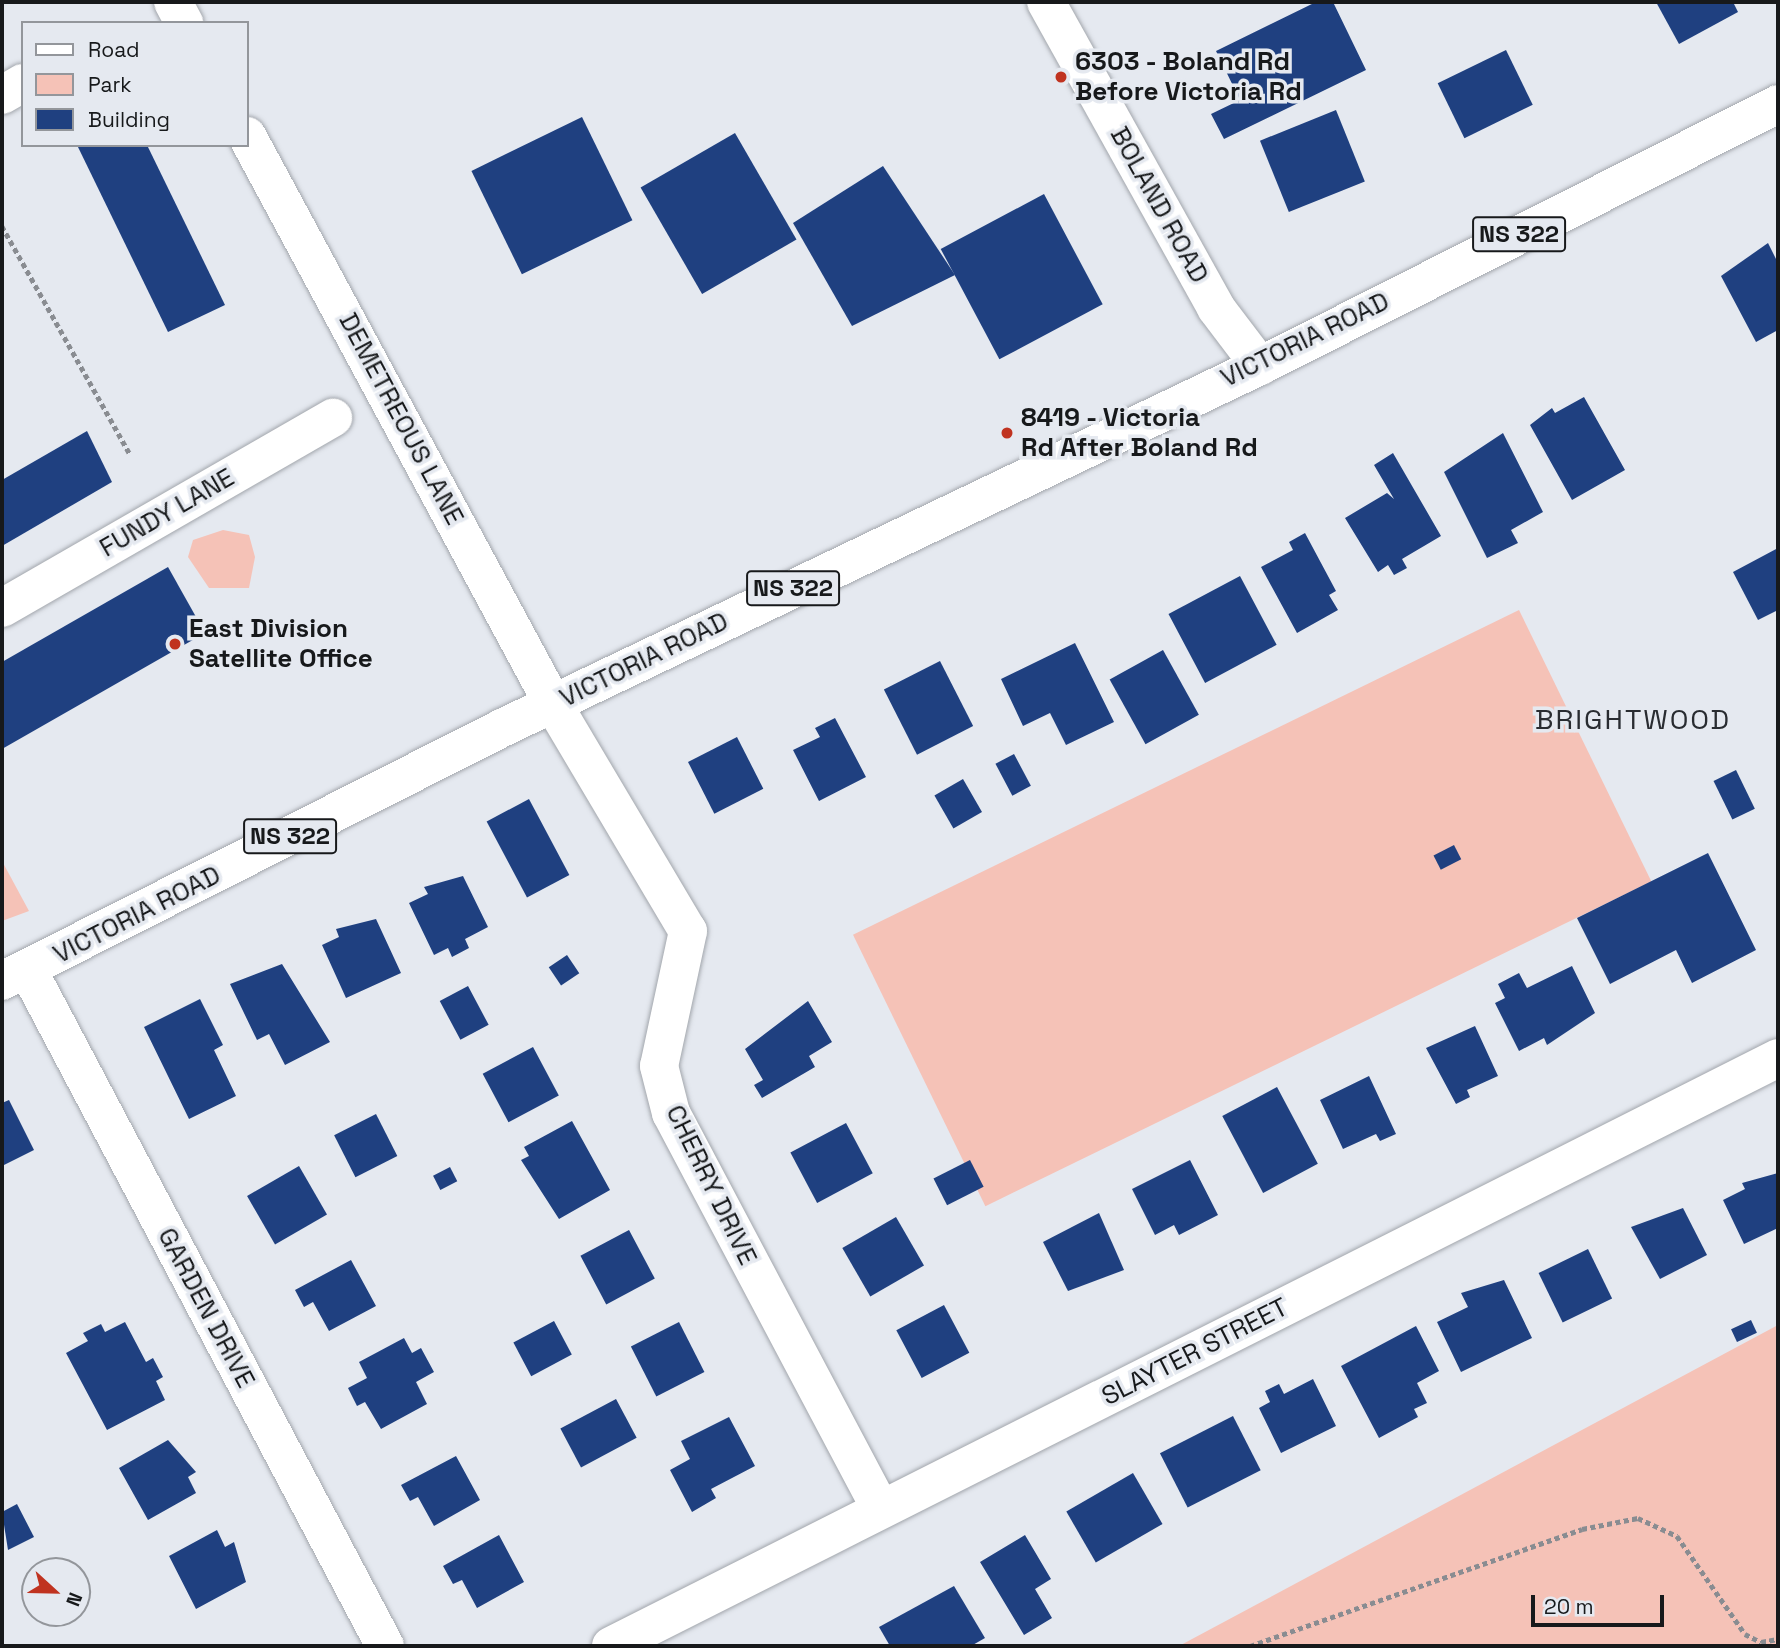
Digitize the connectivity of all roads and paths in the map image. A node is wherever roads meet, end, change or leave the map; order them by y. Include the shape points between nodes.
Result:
1 (173, 2) edge
2 (1046, 2) edge
3 (183, 21) edge
4 (21, 84) edge
5 (2, 95) edge
6 (1778, 104) edge
7 (248, 138) edge
8 (2, 226) edge
9 (1260, 366) junction
10 (333, 418) dead end
11 (130, 454) dead end
12 (2, 608) edge
13 (552, 704) junction
14 (15, 976) edge
15 (1778, 1058) edge
16 (880, 1507) junction
17 (1778, 1639) edge
18 (385, 1646) edge
19 (611, 1646) edge
20 (1250, 1646) edge

1 - 3 street
2 - 9 street, BOLAND ROAD via 1209,297
4 - 5 street
6 - 9 street, VICTORIA ROAD / NS 322
7 - 13 street, DEMETREOUS LANE
8 - 11 path
9 - 13 street, VICTORIA ROAD / NS 322
10 - 12 street, FUNDY LANE
13 - 14 street, VICTORIA ROAD / NS 322
13 - 16 street, CHERRY DRIVE via 688,931 659,1066 671,1114
14 - 18 street, GARDEN DRIVE
15 - 16 street, SLAYTER STREET
16 - 19 street, SLAYTER STREET
17 - 20 path via 1761,1642 1745,1634 1677,1536 1638,1518 1582,1529

